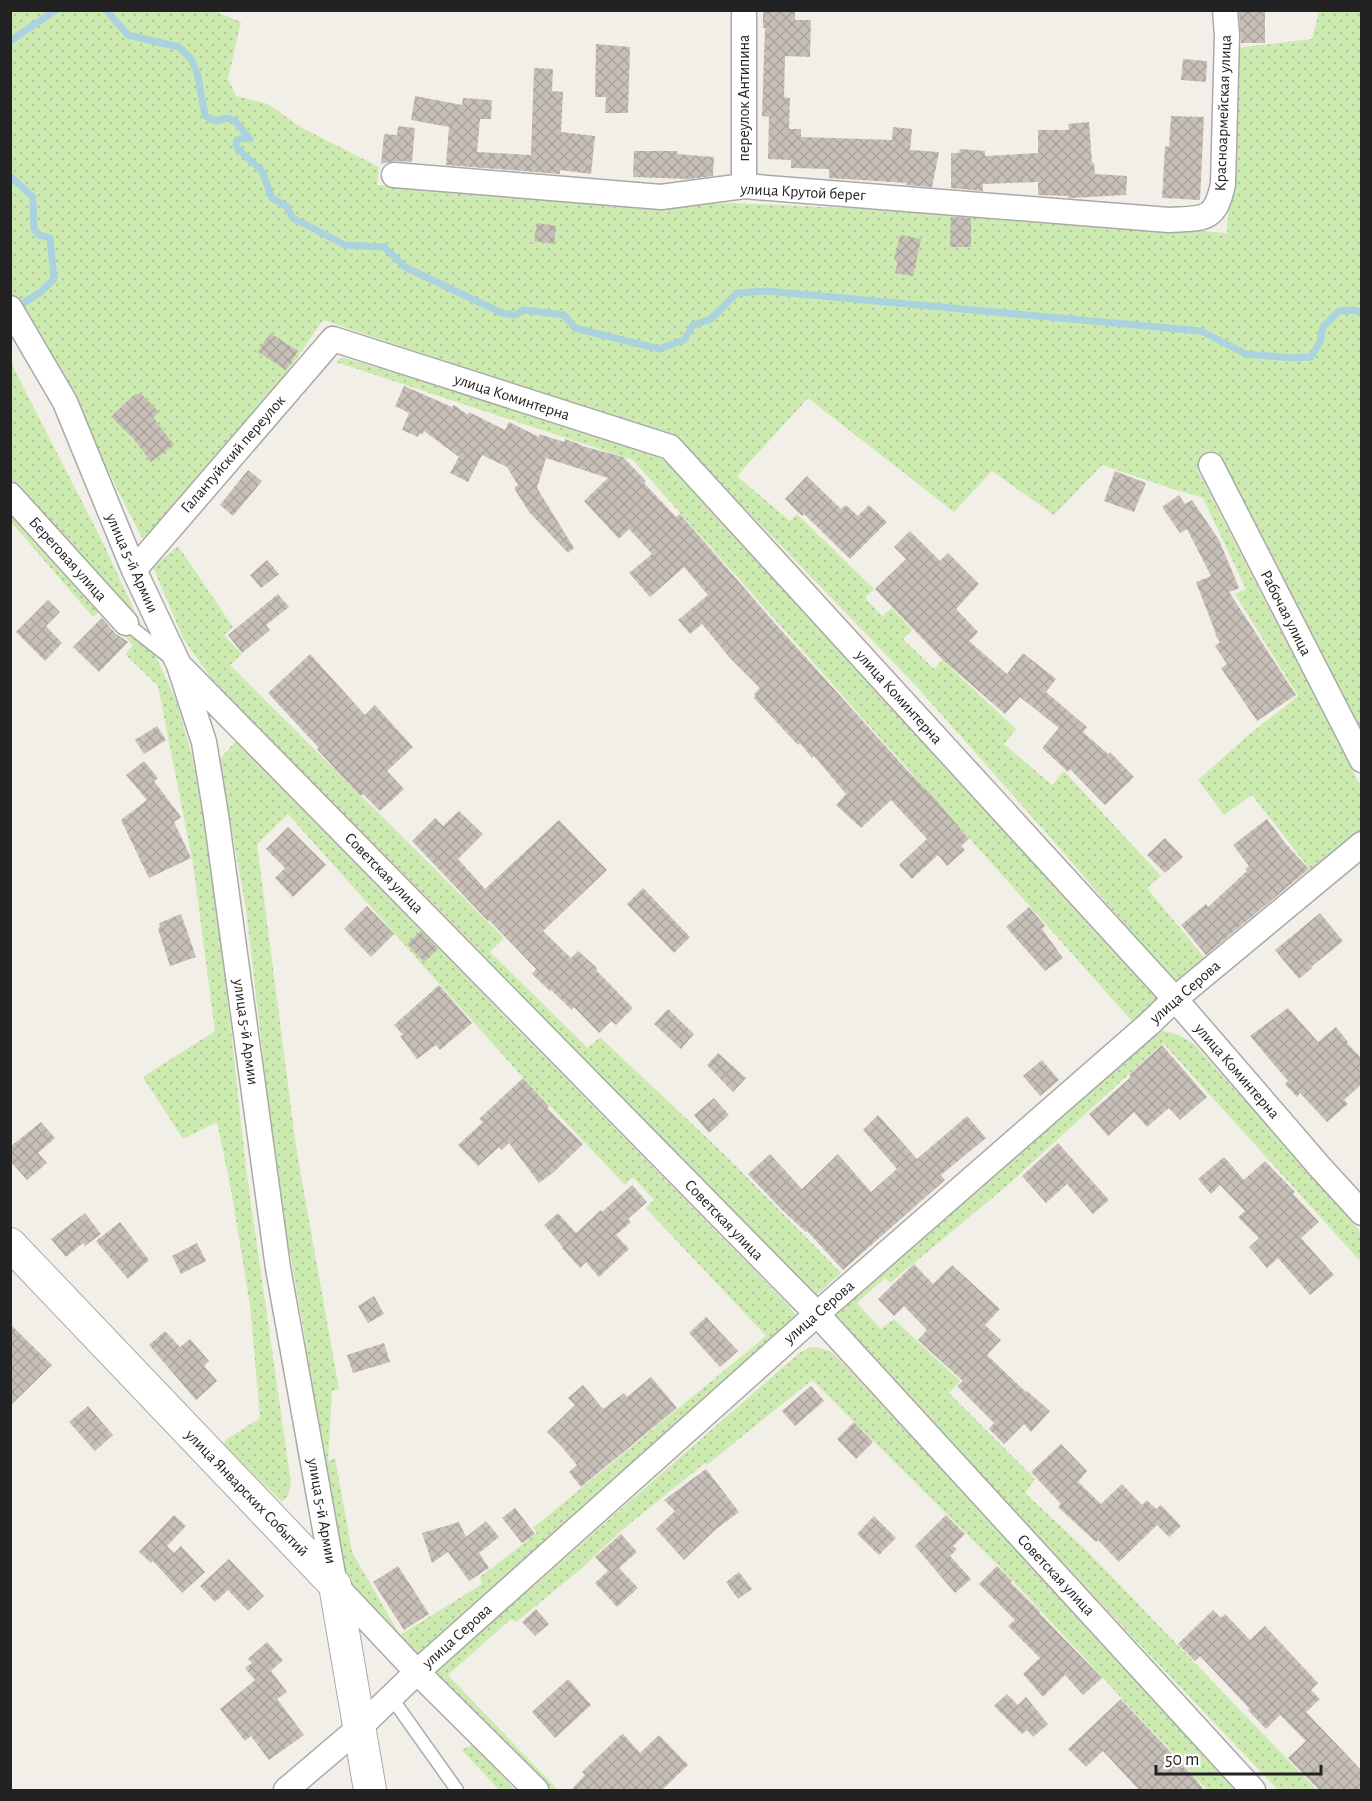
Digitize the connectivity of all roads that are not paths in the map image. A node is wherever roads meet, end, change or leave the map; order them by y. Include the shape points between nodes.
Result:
1 (744, 10) edge
2 (1224, 10) edge
3 (394, 175) dead end
4 (744, 186) junction
5 (1212, 213) joint
6 (10, 308) edge
7 (333, 339) joint
8 (1211, 465) dead end
9 (10, 495) edge
10 (134, 570) junction
11 (126, 622) joint
12 (179, 665) junction
13 (1362, 760) edge
14 (1362, 844) edge
15 (1175, 999) junction
16 (1362, 1213) edge
17 (10, 1244) edge
18 (817, 1314) junction
19 (335, 1585) junction
20 (417, 1672) junction
21 (391, 1697) junction
22 (359, 1728) junction
23 (286, 1791) edge
24 (370, 1791) edge
25 (457, 1791) edge
26 (536, 1791) edge
27 (1253, 1791) edge

1 - 4 street, переулок Антипина
2 - 5 street, Красноармейская улица via 1227,35 1223,184
3 - 4 street, улица Крутой берег via 661,197
4 - 5 street, улица Крутой берег via 1170,220 1204,218
6 - 10 street, улица 5-й Армии via 65,402
7 - 10 street, Галантуйский переулок
7 - 15 street, улица Коминтерна via 670,447
8 - 13 street, Рабочая улица
9 - 11 street, Береговая улица
10 - 12 street, улица 5-й Армии
11 - 12 lane
12 - 18 street, Советская улица
12 - 19 street, улица 5-й Армии via 206,752 278,1268
14 - 15 street, улица Серова
15 - 16 street, улица Коминтерна
15 - 18 street, улица Серова
17 - 19 street, улица Январских Событий
18 - 20 street, улица Серова
18 - 27 street, Советская улица
19 - 20 street, улица Январских Событий
19 - 22 street, улица 5-й Армии
20 - 21 street, улица Серова
20 - 26 street, улица Январских Событий
21 - 22 street, улица Серова
21 - 25 lane
22 - 23 street, улица Серова
22 - 24 street, улица 5-й Армии

